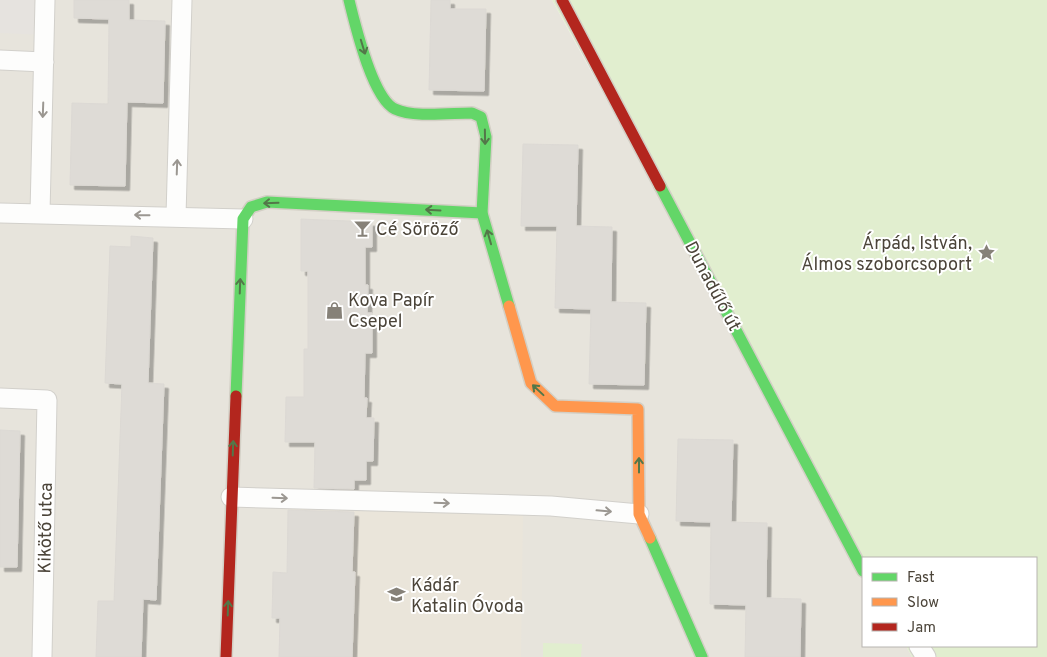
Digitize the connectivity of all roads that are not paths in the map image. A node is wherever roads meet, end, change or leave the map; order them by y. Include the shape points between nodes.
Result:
1 (45, 0) edge
2 (182, 0) edge
3 (349, 0) edge
4 (562, 0) edge
5 (0, 60) edge
6 (44, 62) junction
7 (0, 213) edge
8 (40, 213) junction
9 (482, 213) junction
10 (176, 216) junction
11 (243, 219) junction
12 (0, 398) edge
13 (231, 497) junction
14 (639, 514) junction
15 (862, 570) edge
16 (42, 657) edge
17 (226, 657) edge
18 (702, 657) edge

1 - 6 street
10 -> 2 street
3 -> 9 street via 373,80 385,102 394,109 407,112 472,113 481,117 486,138
4 - 15 street, Dunadűlő út
5 - 6 street
6 -> 8 street
7 - 8 street
10 -> 8 street
9 -> 11 street via 267,202 251,208
14 -> 9 street via 638,409 555,406 531,383
10 - 11 street
13 -> 11 street
12 - 16 street, Kikötő utca via 47,400
13 -> 14 street via 551,506
17 -> 13 street
14 - 18 street

